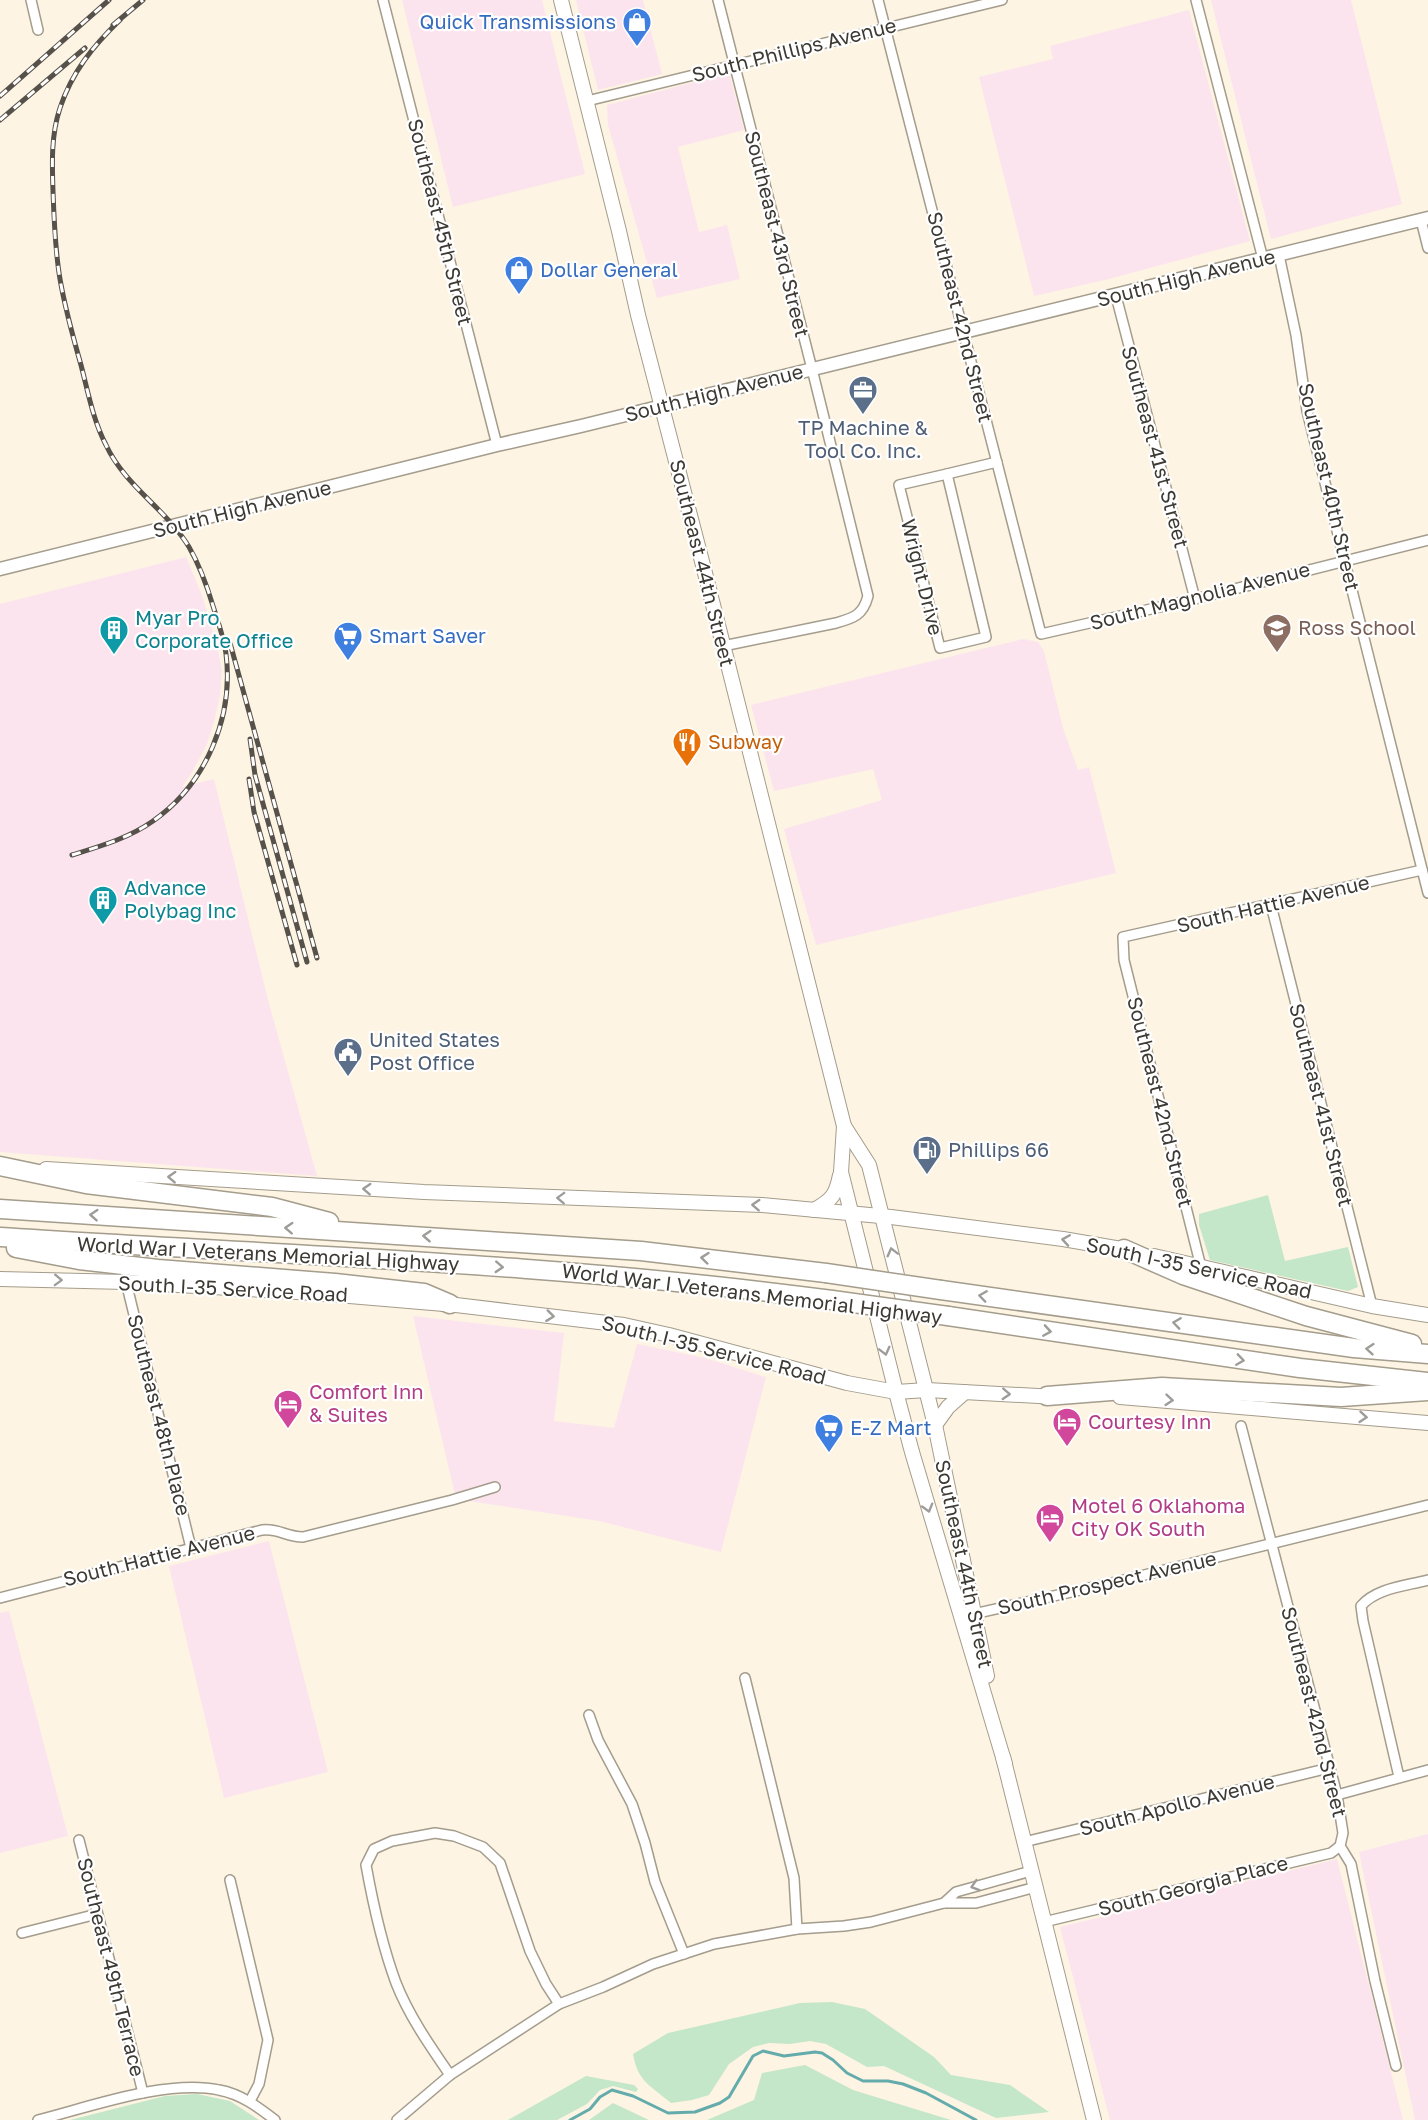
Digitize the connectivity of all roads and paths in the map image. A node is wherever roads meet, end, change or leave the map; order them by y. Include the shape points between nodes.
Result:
1 (31, 0) edge
2 (383, 0) edge
3 (561, 0) edge
4 (718, 0) edge
5 (878, 0) edge
6 (1002, 0) edge
7 (1196, 0) edge
8 (885, 28) junction
9 (38, 30) dead end
10 (734, 65) junction
11 (586, 101) junction
12 (1424, 219) edge
13 (1428, 248) edge
14 (1279, 255) junction
15 (1263, 259) junction
16 (1116, 296) junction
17 (964, 332) junction
18 (812, 369) junction
19 (662, 405) junction
20 (497, 445) junction
21 (997, 462) junction
22 (948, 474) junction
23 (1428, 540) edge
24 (1345, 560) junction
25 (0, 569) edge
26 (1195, 599) junction
27 (1041, 634) joint
28 (723, 646) junction
29 (1425, 875) edge
30 (1428, 893) edge
31 (1271, 905) junction
32 (1123, 937) joint
33 (844, 1126) junction
34 (0, 1166) edge
35 (841, 1173) junction
36 (0, 1209) edge
37 (814, 1210) junction
38 (851, 1213) junction
39 (882, 1216) junction
40 (368, 1232) junction
41 (0, 1237) edge
42 (0, 1245) edge
43 (1124, 1249) junction
44 (1201, 1267) junction
45 (0, 1279) edge
46 (126, 1282) junction
47 (450, 1304) junction
48 (1372, 1306) junction
49 (1428, 1315) edge
50 (1428, 1348) edge
51 (1428, 1354) edge
52 (1428, 1382) edge
53 (927, 1390) junction
54 (1428, 1391) edge
55 (896, 1392) junction
56 (965, 1392) junction
57 (1047, 1396) junction
58 (1428, 1423) edge
59 (936, 1425) junction
60 (1241, 1426) dead end
61 (495, 1486) dead end
62 (1428, 1505) edge
63 (1272, 1544) junction
64 (191, 1548) junction
65 (1428, 1580) edge
66 (0, 1598) edge
67 (967, 1615) junction
68 (745, 1678) dead end
69 (589, 1715) dead end
70 (1329, 1768) junction
71 (1428, 1770) edge
72 (1399, 1777) junction
73 (1337, 1795) junction
74 (79, 1840) dead end
75 (1024, 1842) junction
76 (1340, 1846) junction
77 (1031, 1871) junction
78 (230, 1880) dead end
79 (1036, 1887) junction
80 (944, 1903) junction
81 (97, 1914) junction
82 (1044, 1922) junction
83 (797, 1929) junction
84 (22, 1933) dead end
85 (684, 1954) junction
86 (560, 2004) junction
87 (1396, 2066) dead end
88 (450, 2075) junction
89 (143, 2093) junction
90 (250, 2101) junction
91 (38, 2120) edge
92 (275, 2120) edge
93 (397, 2120) edge
94 (1094, 2120) edge

1 - 9 street
2 - 20 street, Southeast 45th Street
3 - 11 main road, Southeast 44th Street
4 - 10 street, Southeast 43rd Street
5 - 8 street, Southeast 42nd Street
6 - 8 street, South Phillips Avenue
7 - 15 street
8 - 10 street, South Phillips Avenue
8 - 17 street, Southeast 42nd Street
10 - 11 street, South Phillips Avenue
10 - 18 street, Southeast 43rd Street
11 - 19 main road, Southeast 44th Street
12 - 13 street
12 - 14 street, South High Avenue
14 - 15 street, South High Avenue
14 - 24 street, Southeast 40th Street via 1307,411
15 - 16 street, South High Avenue
16 - 17 street, South High Avenue
16 - 26 street, Southeast 41st Street
17 - 18 street, South High Avenue
17 - 21 street, Southeast 42nd Street
18 - 19 street, South High Avenue
18 - 28 street, Southeast 43rd Street via 863,572 868,596 864,609 836,623
19 - 20 street, South High Avenue
19 - 28 main road, Southeast 44th Street
20 - 25 street, South High Avenue
21 - 22 street, Wright Drive
21 - 27 street, Southeast 42nd Street
22 - 22 street, Wright Drive via 899,485 940,648 986,637
23 - 24 street, South Magnolia Avenue
24 - 26 street, South Magnolia Avenue
24 - 29 street, Southeast 40th Street
26 - 27 street, South Magnolia Avenue
28 - 33 main road, Southeast 44th Street
29 - 30 street, Southeast 40th Street
29 - 31 street, South Hattie Avenue
31 - 32 street, South Hattie Avenue
31 - 48 street, Southeast 41st Street
32 - 44 street, Southeast 42nd Street via 1124,960
33 - 35 main road, Southeast 44th Street
33 - 39 main road, Southeast 44th Street via 869,1165
37 -> 34 main road, South I-35 Service Road via 424,1192
34 - 40 highway via 86,1184 272,1207
35 - 37 main road via 833,1196
35 - 38 main road, Southeast 44th Street
40 -> 36 highway, World War I Veterans Memorial Highway
37 - 38 main road, South I-35 Service Road
38 - 39 main road, South I-35 Service Road
38 -> 55 main road, Southeast 44th Street
43 -> 39 main road, South I-35 Service Road
53 -> 39 main road, Southeast 44th Street
51 -> 40 highway, World War I Veterans Memorial Highway, bridge via 1354,1348 826,1273 641,1251
41 -> 52 highway, World War I Veterans Memorial Highway, bridge via 585,1272 753,1289 1288,1367
42 - 47 highway via 158,1269 424,1293
43 - 44 main road, South I-35 Service Road
43 - 50 highway via 1183,1275 1306,1316
44 - 48 main road, South I-35 Service Road
45 -> 46 main road, South I-35 Service Road
46 - 47 main road, South I-35 Service Road
46 - 64 street, Southeast 48th Place
47 -> 55 main road, South I-35 Service Road via 624,1325
48 - 49 main road, South I-35 Service Road
53 - 55 main road, South I-35 Service Road
53 - 56 main road, South I-35 Service Road
53 - 59 main road, Southeast 44th Street
54 - 57 highway via 1341,1397 1161,1387
55 -> 67 main road, Southeast 44th Street
56 -> 57 main road, South I-35 Service Road
56 - 59 main road
57 -> 58 main road, South I-35 Service Road via 1132,1398
59 - 67 main road, Southeast 44th Street
60 - 63 street, Southeast 42nd Street
61 - 64 street, South Hattie Avenue via 303,1537 290,1537 274,1528
62 - 63 street, South Prospect Avenue
63 - 67 street, South Prospect Avenue
63 - 70 street, Southeast 42nd Street
64 - 66 street, South Hattie Avenue
65 - 72 street via 1381,1592 1361,1606
67 - 75 main road, Southeast 44th Street
68 - 83 street via 794,1878
69 - 85 street via 632,1804 655,1882
70 - 73 street, Southeast 42nd Street
70 - 75 street, South Apollo Avenue
71 - 72 street
72 - 73 street
73 - 76 street, Southeast 42nd Street via 1343,1833
74 - 81 street, Southeast 49th Terrace
75 - 77 main road, Southeast 44th Street
76 - 82 street, South Georgia Place via 1331,1852
76 - 87 street, Southeast 42nd Street via 1351,1864
77 - 79 main road, Southeast 44th Street
77 -> 80 street via 956,1892
78 - 90 street via 268,2040 259,2084
79 - 80 street via 976,1903
79 - 82 main road, Southeast 44th Street
80 - 83 street via 871,1922
81 - 84 street
81 - 89 street, Southeast 49th Terrace
82 - 94 main road, Southeast 44th Street
83 - 85 street via 714,1944
85 - 86 street
86 - 88 street
86 - 88 street via 530,1951 501,1863 483,1847 435,1833 392,1841 374,1850 366,1865 387,1958 410,2012
88 - 93 street
89 - 90 street via 200,2088 220,2090
89 - 91 street
90 - 92 street

